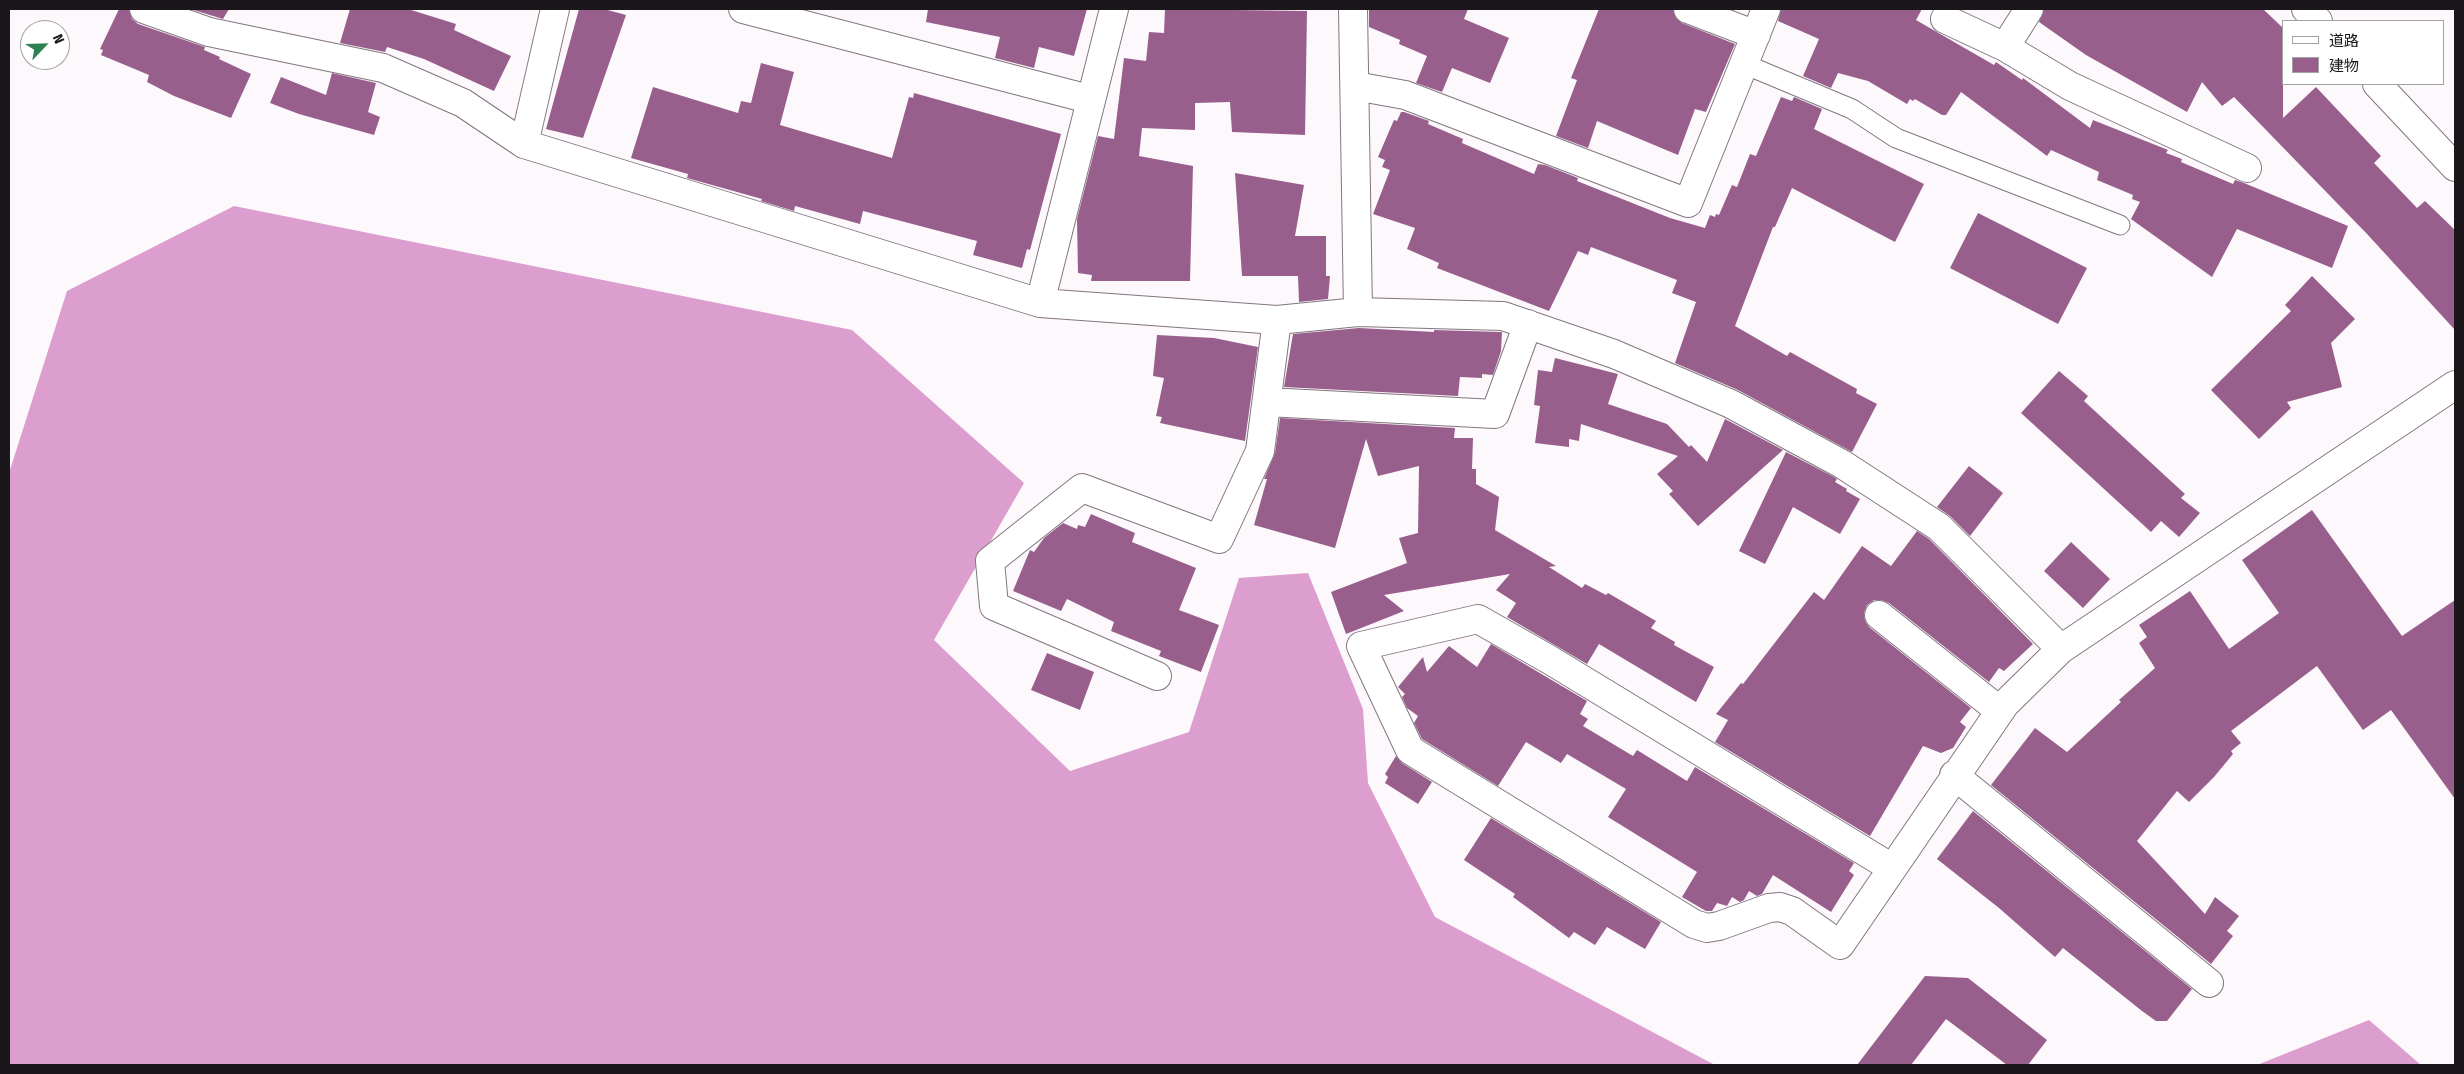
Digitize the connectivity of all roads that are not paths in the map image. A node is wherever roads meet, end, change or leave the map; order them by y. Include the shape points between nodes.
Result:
1 (144, 9) edge
2 (555, 9) edge
3 (743, 9) edge
4 (1114, 9) edge
5 (1353, 9) edge
6 (1688, 9) edge
7 (1766, 9) edge
8 (2030, 9) edge
9 (2306, 9) edge
10 (1944, 19) dead end
11 (2317, 20) edge
12 (1756, 35) junction
13 (2005, 47) junction
14 (1744, 64) junction
15 (2378, 85) edge
16 (1355, 86) junction
17 (1089, 99) junction
18 (524, 144) junction
19 (2455, 167) edge
20 (2247, 168) dead end
21 (2120, 225) dead end
22 (1040, 302) junction
23 (1358, 312) junction
24 (1277, 320) junction
25 (1528, 324) junction
26 (2455, 385) edge
27 (1267, 402) junction
28 (1879, 615) dead end
29 (2061, 649) junction
30 (1156, 676) dead end
31 (2000, 711) junction
32 (1954, 775) junction
33 (1892, 868) junction
34 (2209, 984) dead end

1 - 18 street via 209,32 382,68 463,103
2 - 18 street
3 - 17 street
4 - 17 street
5 - 16 street
6 - 12 street
7 - 12 street
8 - 13 street
9 - 11 street
10 - 13 street
12 - 14 street
13 - 20 street via 2070,86
14 - 16 street via 1688,202 1406,95
14 - 21 lane via 1852,109 1896,138
15 - 19 street
16 - 23 street
17 - 22 street
18 - 22 street
22 - 24 street
23 - 24 street
23 - 25 street via 1503,316
24 - 27 street
25 - 27 street via 1495,414
25 - 29 street via 1614,354 1731,404 1842,464 1938,527
26 - 29 street
27 - 30 street via 1260,451 1219,539 1082,488 990,561 994,606
28 - 31 street
29 - 31 street
31 - 32 street
32 - 33 street
32 - 34 street
33 - 33 street via 1840,945 1792,911 1780,907 1713,927 1694,924 1410,750 1361,646 1478,619

